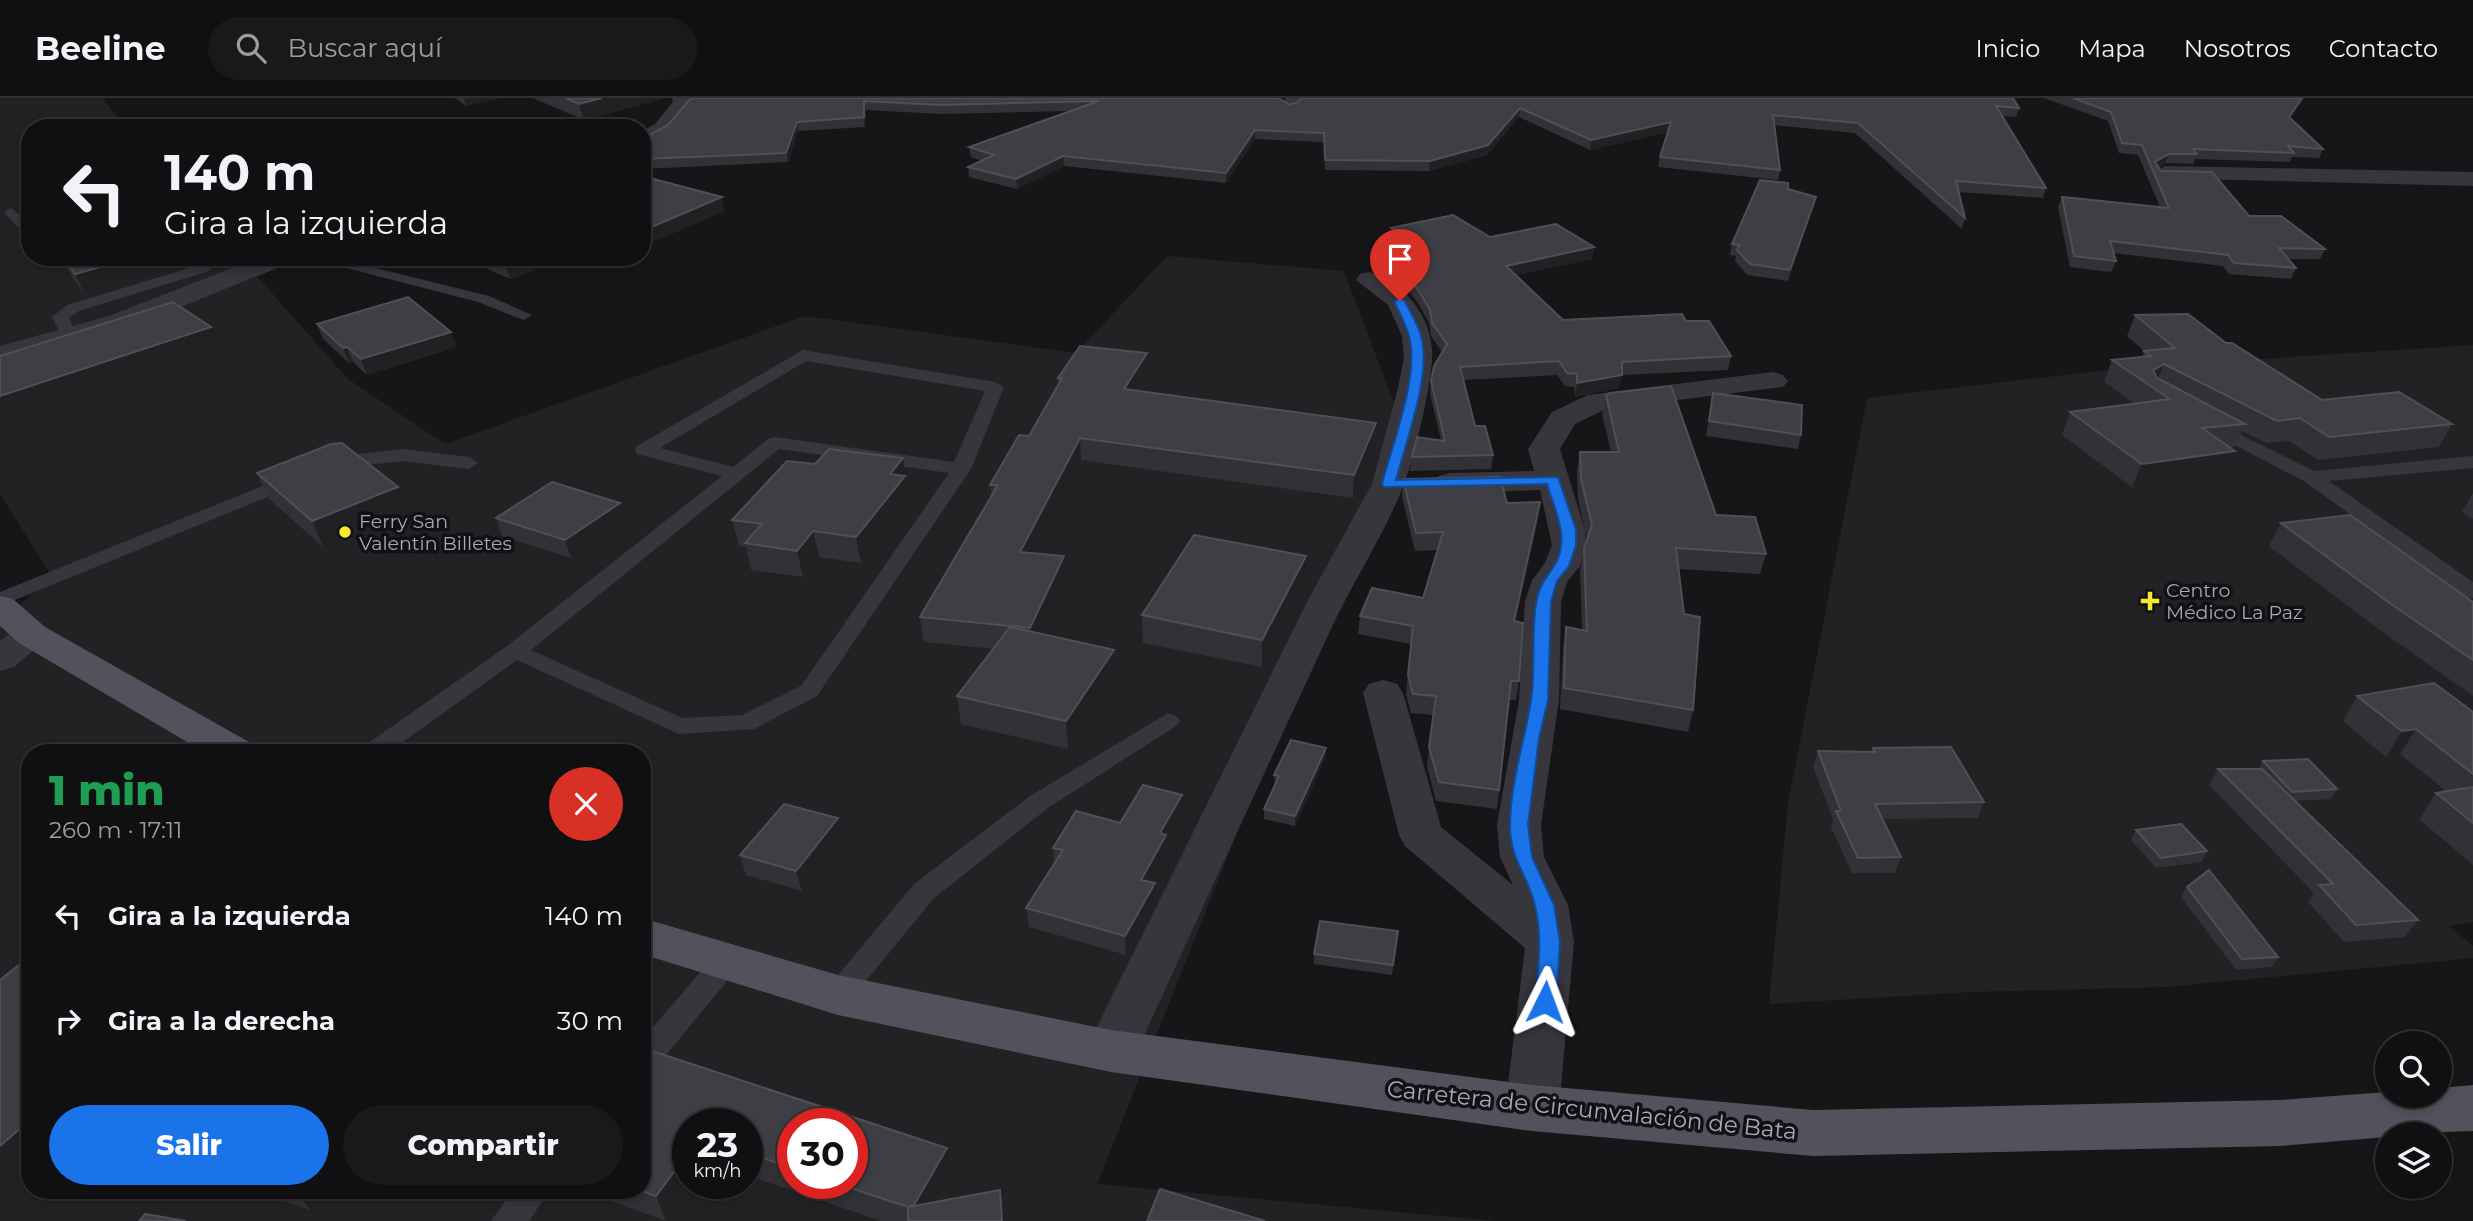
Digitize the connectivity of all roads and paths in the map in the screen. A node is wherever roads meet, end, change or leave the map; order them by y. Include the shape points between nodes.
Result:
1 (682, 98) edge
2 (651, 135) edge
3 (2165, 173) edge
4 (2473, 179) edge
5 (11, 212) dead end
6 (21, 223) edge
7 (207, 266) edge
8 (260, 266) edge
9 (348, 266) edge
10 (1370, 280) dead end
11 (524, 315) dead end
12 (69, 337) junction
13 (0, 355) edge
14 (1773, 381) dead end
15 (2191, 414) edge
16 (2473, 462) edge
17 (469, 463) dead end
18 (961, 469) junction
19 (733, 474) junction
20 (2311, 477) junction
21 (1553, 480) junction
22 (1388, 484) junction
23 (2473, 592) edge
24 (0, 600) edge
25 (0, 607) edge
26 (32, 635) junction
27 (515, 651) junction
28 (0, 659) edge
29 (1383, 693) dead end
30 (1168, 721) dead end
31 (220, 744) edge
32 (384, 744) edge
33 (651, 939) edge
34 (1550, 942) junction
35 (726, 962) junction
36 (838, 995) junction
37 (651, 1051) edge
38 (1111, 1051) junction
39 (1532, 1108) junction
40 (2473, 1108) edge
41 (526, 1199) edge
42 (508, 1221) edge

1 - 2 street via 662,128
3 - 4 street
5 - 6 lane
7 - 12 lane via 73,308 60,317
8 - 12 street
9 - 11 lane via 483,299
10 - 22 street via 1400,301 1416,336 1418,358
12 - 13 street
14 - 21 street via 1599,401 1563,418 1544,449
15 - 20 lane
16 - 20 lane
17 - 24 lane via 402,455 336,461
18 - 19 lane via 775,443
18 - 19 lane via 995,387 803,355 644,450
18 - 27 lane via 808,691 746,723 679,726
19 - 27 lane
20 - 23 lane
21 - 22 street
21 - 34 street via 1569,530 1569,545 1543,602 1539,700 1519,825 1522,857 1545,905
22 - 38 street via 1326,600
25 - 26 main road
26 - 28 street
26 - 31 main road
27 - 32 lane
29 - 34 street via 1421,835
30 - 36 lane via 1038,802 924,891
33 - 35 main road, Carretera de Circunvalación de Bata
34 - 39 street
35 - 36 main road, Carretera de Circunvalación de Bata
35 - 37 lane
36 - 38 main road, Carretera de Circunvalación de Bata
38 - 39 main road, Carretera de Circunvalación de Bata
39 - 40 main road, Carretera de Circunvalación de Bata via 1812,1133 2280,1123
41 - 42 lane

